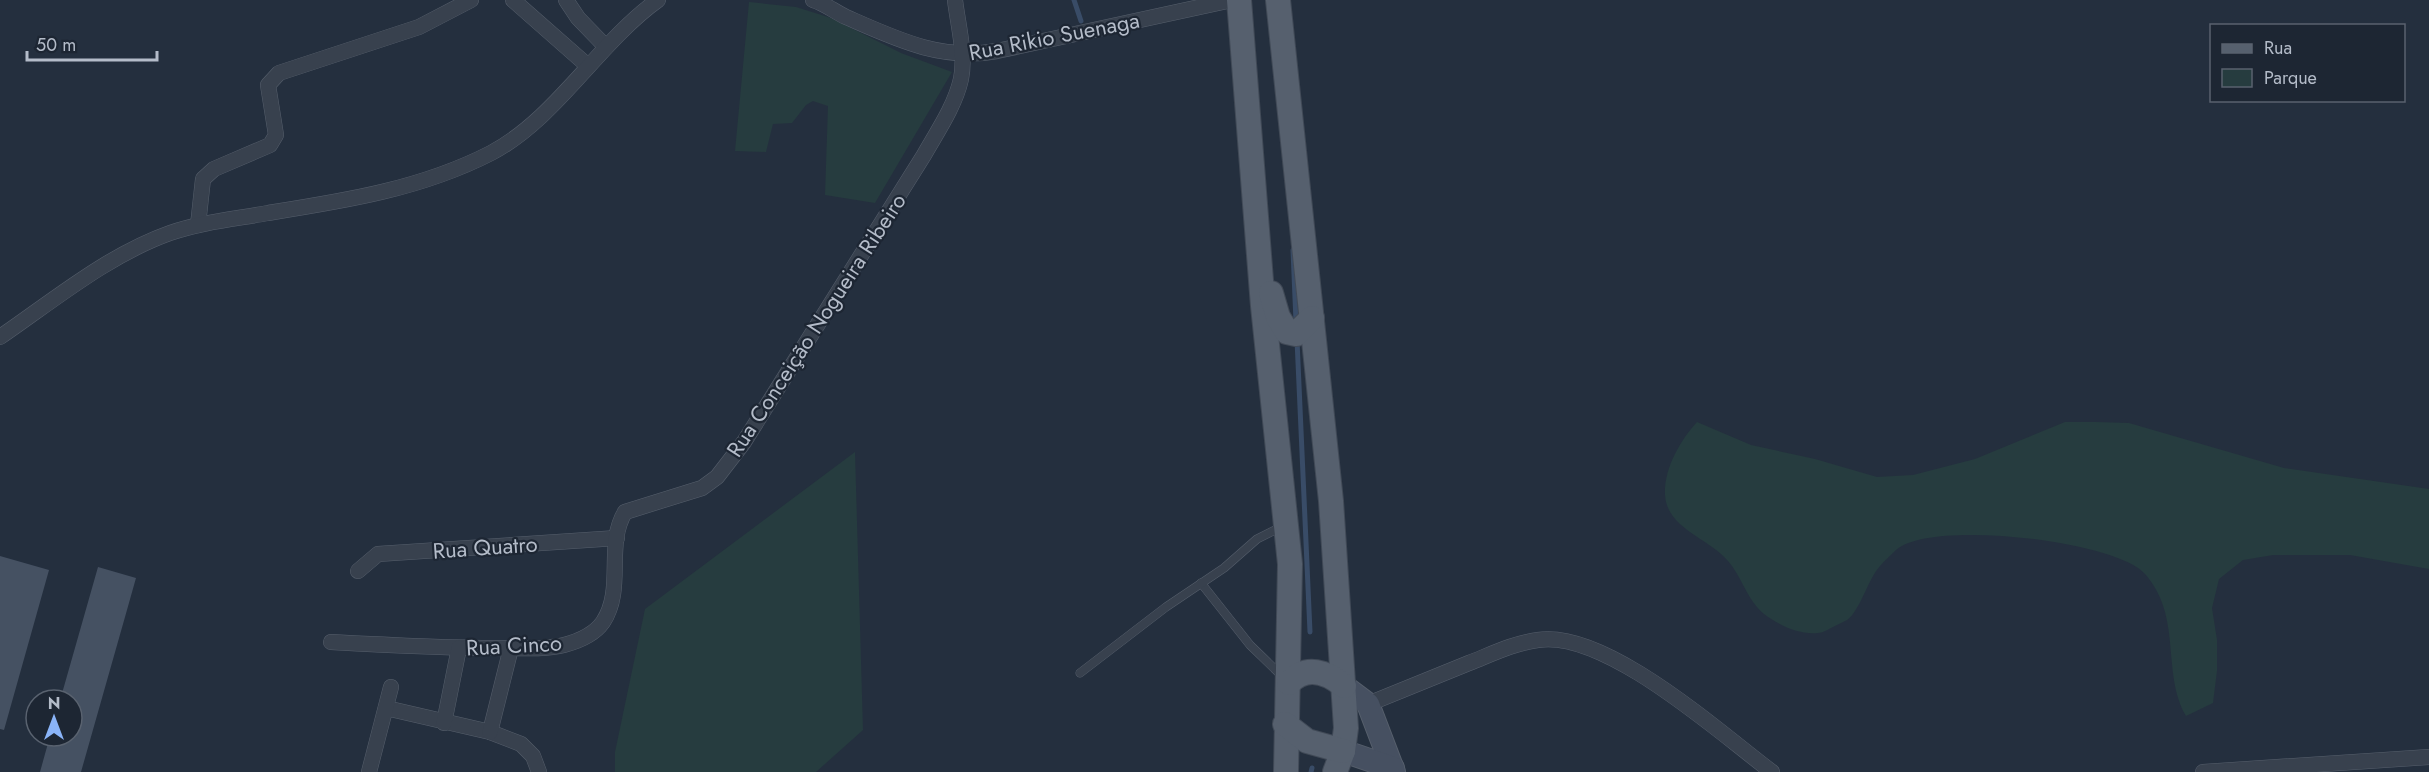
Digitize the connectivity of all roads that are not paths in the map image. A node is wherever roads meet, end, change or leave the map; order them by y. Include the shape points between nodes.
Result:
1 (471, 0) edge
2 (513, 0) edge
3 (566, 0) edge
4 (658, 0) edge
5 (816, 0) edge
6 (955, 0) edge
7 (1232, 0) edge
8 (1239, 0) edge
9 (1278, 0) edge
10 (606, 47) junction
11 (962, 55) junction
12 (588, 66) junction
13 (198, 225) junction
14 (1259, 250) junction
15 (1312, 318) junction
16 (0, 337) edge
17 (1287, 524) junction
18 (617, 538) junction
19 (358, 571) dead end
20 (1201, 583) junction
21 (331, 642) dead end
22 (459, 648) junction
23 (511, 648) junction
24 (1080, 673) dead end
25 (1289, 683) junction
26 (1344, 686) junction
27 (391, 687) dead end
28 (1368, 704) junction
29 (386, 708) junction
30 (444, 723) junction
31 (1285, 724) junction
32 (490, 732) junction
33 (2429, 757) edge
34 (1339, 762) edge
35 (1393, 770) edge
36 (369, 772) edge
37 (539, 772) edge
38 (1286, 772) edge
39 (1772, 772) edge
40 (2203, 772) edge

1 - 13 street via 419,27 279,73 268,85 276,135 270,145 214,169 203,179
2 - 12 street
3 - 10 street
4 - 10 street
5 - 11 street, Rua Rikio Suenaga via 907,44
6 - 11 street
7 - 11 street, Rua Rikio Suenaga via 997,51
8 - 14 main road
9 - 15 main road
10 - 12 street
11 - 18 street, Rua Conceição Nogueira Ribeiro via 956,95 924,155 744,442 717,477 702,488 625,512
12 - 13 street via 527,128 493,152 458,168 393,191
13 - 16 street via 135,248
14 - 15 main road via 1283,327 1296,334
14 - 17 main road
15 - 26 main road
17 - 20 lane via 1257,539
17 - 25 main road
18 - 19 street, Rua Quatro via 378,554
18 - 23 street, Rua Cinco via 612,605 602,624 589,636 562,645
20 - 24 lane
20 - 25 lane via 1250,645
21 - 22 street, Rua Cinco
22 - 23 street, Rua Cinco
22 - 30 street
23 - 32 street
25 - 26 main road via 1296,676 1316,671 1330,675
25 - 31 main road
26 - 28 street
26 - 34 main road via 1346,728
27 - 29 street
28 - 35 street
28 - 39 street via 1514,645 1541,639 1571,643 1606,655 1648,678
29 - 30 street
29 - 36 street
30 - 32 street
31 - 34 main road
31 - 38 main road
32 - 37 street via 521,744 533,756
33 - 40 street
34 - 35 street

